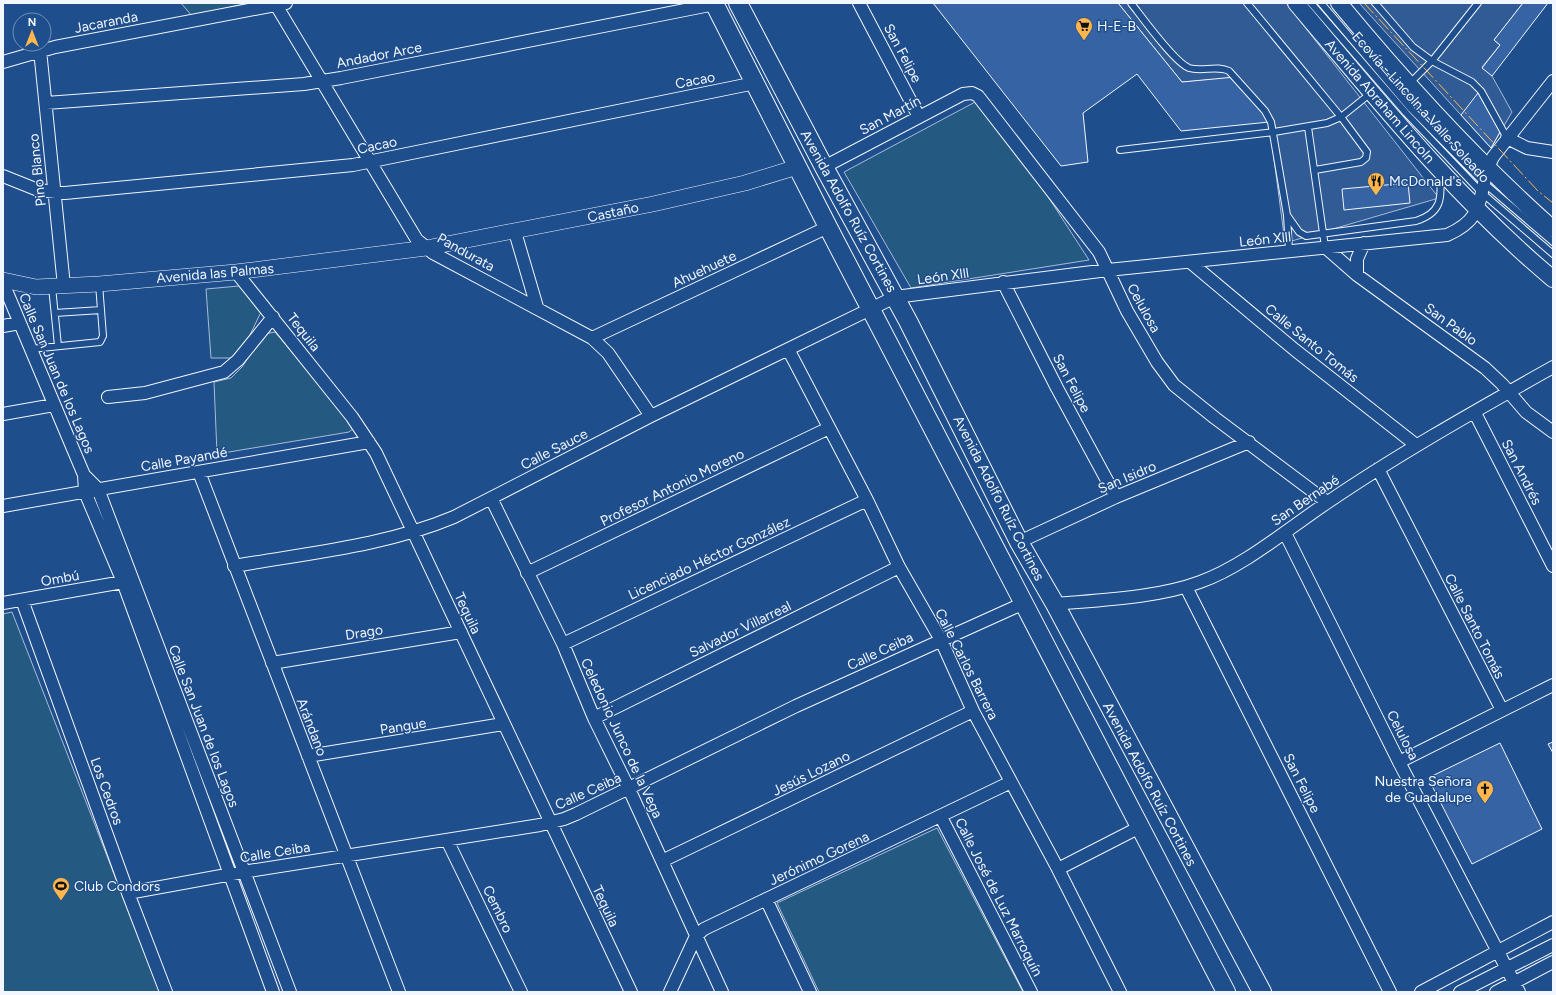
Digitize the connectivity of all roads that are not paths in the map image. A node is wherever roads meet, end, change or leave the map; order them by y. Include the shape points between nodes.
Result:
1 (738, 3) edge
2 (859, 3) edge
3 (1131, 3) edge
4 (1247, 3) edge
5 (1296, 3) edge
6 (1311, 3) edge
7 (1321, 3) edge
8 (1338, 3) edge
9 (1375, 3) edge
10 (1478, 3) edge
11 (281, 4) edge
12 (714, 4) edge
13 (52, 48) edge
14 (34, 52) edge
15 (40, 52) edge
16 (1432, 60) junction
17 (3, 62) edge
18 (321, 81) junction
19 (1553, 81) edge
20 (754, 83) junction
21 (1409, 84) junction
22 (972, 93) joint
23 (1370, 93) junction
24 (46, 103) junction
25 (919, 117) junction
26 (1341, 117) junction
27 (1308, 127) junction
28 (1274, 132) junction
29 (1507, 138) junction
30 (1120, 150) dead end
31 (1553, 152) edge
32 (372, 162) junction
33 (797, 167) junction
34 (824, 167) junction
35 (1315, 170) junction
36 (1440, 170) junction
37 (3, 176) edge
38 (1485, 181) junction
39 (55, 193) junction
40 (1478, 208) junction
41 (1287, 214) junction
42 (828, 227) junction
43 (1553, 229) edge
44 (515, 232) junction
45 (1325, 234) junction
46 (1553, 242) edge
47 (1364, 243) junction
48 (1325, 247) junction
49 (426, 248) junction
50 (1289, 251) junction
51 (1553, 254) edge
52 (1190, 262) junction
53 (1108, 270) junction
54 (236, 272) junction
55 (1357, 275) junction
56 (1553, 279) edge
57 (3, 280) edge
58 (1003, 282) junction
59 (3, 283) edge
60 (99, 284) junction
61 (58, 287) junction
62 (895, 297) junction
63 (537, 307) junction
64 (870, 307) junction
65 (101, 310) junction
66 (54, 313) junction
67 (273, 317) junction
68 (20, 323) junction
69 (3, 326) edge
70 (592, 338) junction
71 (58, 346) junction
72 (31, 348) junction
73 (788, 348) junction
74 (1553, 367) edge
75 (1508, 392) junction
76 (108, 397) dead end
77 (54, 405) junction
78 (1475, 412) junction
79 (3, 414) edge
80 (651, 416) junction
81 (829, 428) junction
82 (1553, 432) edge
83 (369, 442) junction
84 (1249, 442) junction
85 (1416, 444) junction
86 (1378, 469) junction
87 (199, 472) junction
88 (84, 476) junction
89 (98, 489) junction
90 (85, 492) junction
91 (1116, 497) junction
92 (491, 498) junction
93 (867, 500) junction
94 (1327, 502) junction
95 (3, 506) edge
96 (412, 532) junction
97 (1284, 533) junction
98 (1019, 542) junction
99 (234, 566) junction
100 (1553, 566) edge
101 (899, 567) junction
102 (527, 573) junction
103 (123, 582) junction
104 (1186, 587) junction
105 (22, 600) junction
106 (3, 603) edge
107 (1024, 603) junction
108 (1054, 604) junction
109 (461, 632) junction
110 (941, 640) junction
111 (563, 644) junction
112 (272, 662) junction
113 (1553, 685) edge
114 (1502, 710) junction
115 (973, 711) junction
116 (594, 718) junction
117 (503, 724) junction
118 (308, 756) junction
119 (1399, 762) junction
120 (1011, 782) junction
121 (629, 790) junction
122 (941, 817) junction
123 (551, 823) junction
124 (1140, 827) junction
125 (447, 840) junction
126 (345, 856) junction
127 (662, 861) junction
128 (1058, 869) junction
129 (243, 872) junction
130 (230, 875) junction
131 (128, 893) junction
132 (766, 899) junction
133 (1553, 922) edge
134 (696, 936) junction
135 (1553, 945) edge
136 (1497, 951) junction
137 (1553, 962) edge
138 (1507, 969) junction
139 (1517, 987) edge
140 (166, 992) edge
141 (274, 992) edge
142 (290, 992) edge
143 (399, 992) edge
144 (521, 992) edge
145 (630, 992) edge
146 (670, 992) edge
147 (722, 992) edge
148 (810, 992) edge
149 (1031, 992) edge
150 (1120, 992) edge
151 (1226, 992) edge
152 (1262, 992) edge
153 (1390, 992) edge
154 (1421, 992) edge
155 (1460, 992) edge
156 (1496, 992) edge

1 - 34 main road, Avenida Adolfo Ruíz Cortines
2 - 25 street, San Felipe
3 - 28 lane via 1183,64 1197,69 1222,68 1229,71 1265,111
4 - 26 lane
5 - 23 main road, Avenida Abraham Lincoln
6 - 38 lane, Ecovía - Lincoln a Valle Soleado via 1406,113
7 - 38 lane via 1411,109
8 - 21 main road
9 - 16 lane via 1402,36
10 - 16 lane
11 - 13 street, Jacaranda
11 - 18 street, Pandurata
12 - 18 street, Andador Arce
12 - 20 main road, Avenida Adolfo Ruíz Cortines
14 - 17 street, Jacaranda
15 - 24 street, Pino Blanco
16 - 21 lane
16 - 29 lane via 1462,75 1481,91
18 - 24 street, Andador Arce
18 - 32 street, Pandurata
19 - 29 street, León Xlll
20 - 32 street, Cacao
20 - 33 main road, Avenida Adolfo Ruíz Cortines
21 - 38 main road
22 - 25 street, San Martín via 962,94
22 - 53 street, Celulosa via 981,98 1092,241
23 - 26 lane
23 - 36 main road, Avenida Abraham Lincoln
24 - 39 street, Pino Blanco
25 - 34 street, San Martín
26 - 27 lane
26 - 35 lane via 1368,155 1361,162
27 - 28 lane
27 - 35 lane
28 - 30 lane
28 - 41 lane
29 - 31 street via 1527,148
29 - 38 street, León Xlll via 1498,149
32 - 39 street, Cacao
32 - 49 street, Pandurata via 412,232
33 - 42 main road, Avenida Adolfo Ruíz Cortines
33 - 44 street, Castaño via 739,184
34 - 62 main road, Avenida Adolfo Ruíz Cortines
35 - 45 lane
36 - 40 main road, Avenida Abraham Lincoln
36 - 45 lane via 1440,202 1436,209 1423,219
37 - 39 street, Cacao via 38,190
38 - 40 street, León Xlll
38 - 43 main road
38 - 46 lane
38 - 51 lane, Ecovía - Lincoln a Valle Soleado
39 - 61 street, Pino Blanco
40 - 47 street, León Xlll via 1467,224 1447,235
40 - 56 main road, Avenida Abraham Lincoln
41 - 45 lane via 1303,235
41 - 50 lane
42 - 64 main road, Avenida Adolfo Ruíz Cortines
42 - 70 street, Ahuehuete
44 - 49 street, Castaño
44 - 63 street
45 - 48 lane
47 - 48 street, León Xlll
47 - 55 street via 1357,259
48 - 50 street, León Xlll
48 - 55 street, San Pablo
49 - 54 street, Avenida las Palmas
49 - 63 street, Pandurata
50 - 52 street, León Xlll
52 - 53 street, León Xlll
52 - 85 street, Calle Santo Tomás via 1295,350
53 - 58 street, León Xlll
53 - 84 street, Celulosa via 1127,311 1165,375 1186,396
54 - 60 street, Avenida las Palmas
54 - 67 street, Tequila
55 - 75 street, San Pablo via 1485,368
57 - 61 street, Avenida las Palmas via 24,285
58 - 62 street, León Xlll
58 - 91 street, San Felipe
59 - 68 street, Calle San Juan de los Lagos
60 - 61 street, Avenida las Palmas
60 - 65 lane
61 - 66 lane
62 - 64 street, León Xlll
62 - 98 main road, Avenida Adolfo Ruíz Cortines
63 - 70 street, Pandurata
64 - 73 street, Calle Sauce
64 - 107 main road, Avenida Adolfo Ruíz Cortines
65 - 66 lane
65 - 71 lane via 103,336 100,342
66 - 71 lane
67 - 76 street via 233,366 216,375 145,393
67 - 83 street, Tequila
68 - 69 street
68 - 72 street, Calle San Juan de los Lagos
70 - 80 street, Pandurata via 608,353
71 - 72 lane
72 - 77 street, Calle San Juan de los Lagos
73 - 80 street, Calle Sauce
73 - 81 street, Calle Carlos Barrera
74 - 75 street, San Bernabé
75 - 78 street, San Bernabé
75 - 82 street, San Pablo via 1526,412
77 - 79 street
77 - 88 street, Calle San Juan de los Lagos
78 - 85 street, San Bernabé
78 - 100 street, San Andrés
80 - 92 street, Calle Sauce
81 - 93 street, Calle Carlos Barrera
81 - 102 street, Profesor Antonio Moreno
83 - 87 street, Calle Payandé
83 - 96 street, Tequila
84 - 91 street, San Isidro
84 - 94 street, Celulosa
85 - 86 street, San Bernabé
86 - 94 street, San Bernabé
86 - 114 street, Calle Santo Tomás
87 - 89 street, Calle Payandé
87 - 99 street, Arándano
88 - 89 street, Calle San Juan de los Lagos
88 - 90 street, Calle San Juan de los Lagos
89 - 90 street, Calle Payandé
89 - 129 street, Calle San Juan de los Lagos
90 - 95 street, Calle Payandé
90 - 103 street, Calle San Juan de los Lagos
91 - 98 street, San Isidro
92 - 96 street, Calle Sauce via 454,517
92 - 102 street, Celedonio Junco de la Vega
93 - 101 street, Calle Carlos Barrera
93 - 111 street, Licenciado Héctor González
94 - 97 street, San Bernabé
96 - 99 street, Calle Sauce
96 - 109 street, Tequila
97 - 104 street, San Bernabé via 1216,576
97 - 119 street, Celulosa
98 - 108 main road, Avenida Adolfo Ruíz Cortines
99 - 112 street, Arándano
101 - 110 street, Calle Carlos Barrera
101 - 116 street, Salvador Villarreal
102 - 111 street, Celedonio Junco de la Vega
103 - 105 street, Ombú
103 - 130 street, Calle San Juan de los Lagos
104 - 108 street, San Bernabé
104 - 153 street, San Felipe
105 - 106 street, Ombú
105 - 131 street, Los Cedros
107 - 110 street, Calle Ceiba
107 - 124 main road, Avenida Adolfo Ruíz Cortines
108 - 152 main road, Avenida Adolfo Ruíz Cortines
109 - 112 street, Drago
109 - 117 street, Tequila
110 - 115 street, Calle Carlos Barrera
110 - 121 street, Calle Ceiba via 796,706
111 - 116 street, Celedonio Junco de la Vega
112 - 118 street, Arándano
113 - 114 street
114 - 119 street
115 - 120 street, Calle Carlos Barrera
115 - 127 street, Jesús Lozano
116 - 121 street, Celedonio Junco de la Vega
117 - 118 street, Pangue
117 - 123 street, Tequila
118 - 126 street, Arándano
119 - 136 street, Celulosa
120 - 122 street, Jerónimo Gorena
120 - 128 street, Calle Carlos Barrera
121 - 123 street, Calle Ceiba
121 - 127 street, Celedonio Junco de la Vega
122 - 132 street, Jerónimo Gorena
122 - 149 street, Calle José de Luz Marroquín
123 - 125 street, Calle Ceiba
123 - 145 street, Tequila
124 - 128 street
124 - 151 main road, Avenida Adolfo Ruíz Cortines
125 - 126 street, Calle Ceiba
125 - 144 street, Cembro
126 - 129 street, Calle Ceiba
126 - 143 street, Arándano
127 - 134 street, Celedonio Junco de la Vega
128 - 150 street, Calle Carlos Barrera
129 - 130 street, Calle Ceiba
129 - 142 street, Calle San Juan de los Lagos
130 - 131 street, Calle Ceiba
130 - 141 street, Calle San Juan de los Lagos
131 - 140 street, Los Cedros
132 - 134 street, Jerónimo Gorena via 712,924
132 - 148 street
133 - 136 street
134 - 146 street, Jerónimo Gorena
134 - 147 street, Celedonio Junco de la Vega
135 - 138 street
136 - 138 street, Celulosa
136 - 154 street
137 - 139 street
138 - 139 street, Celulosa
138 - 155 street
139 - 156 street

